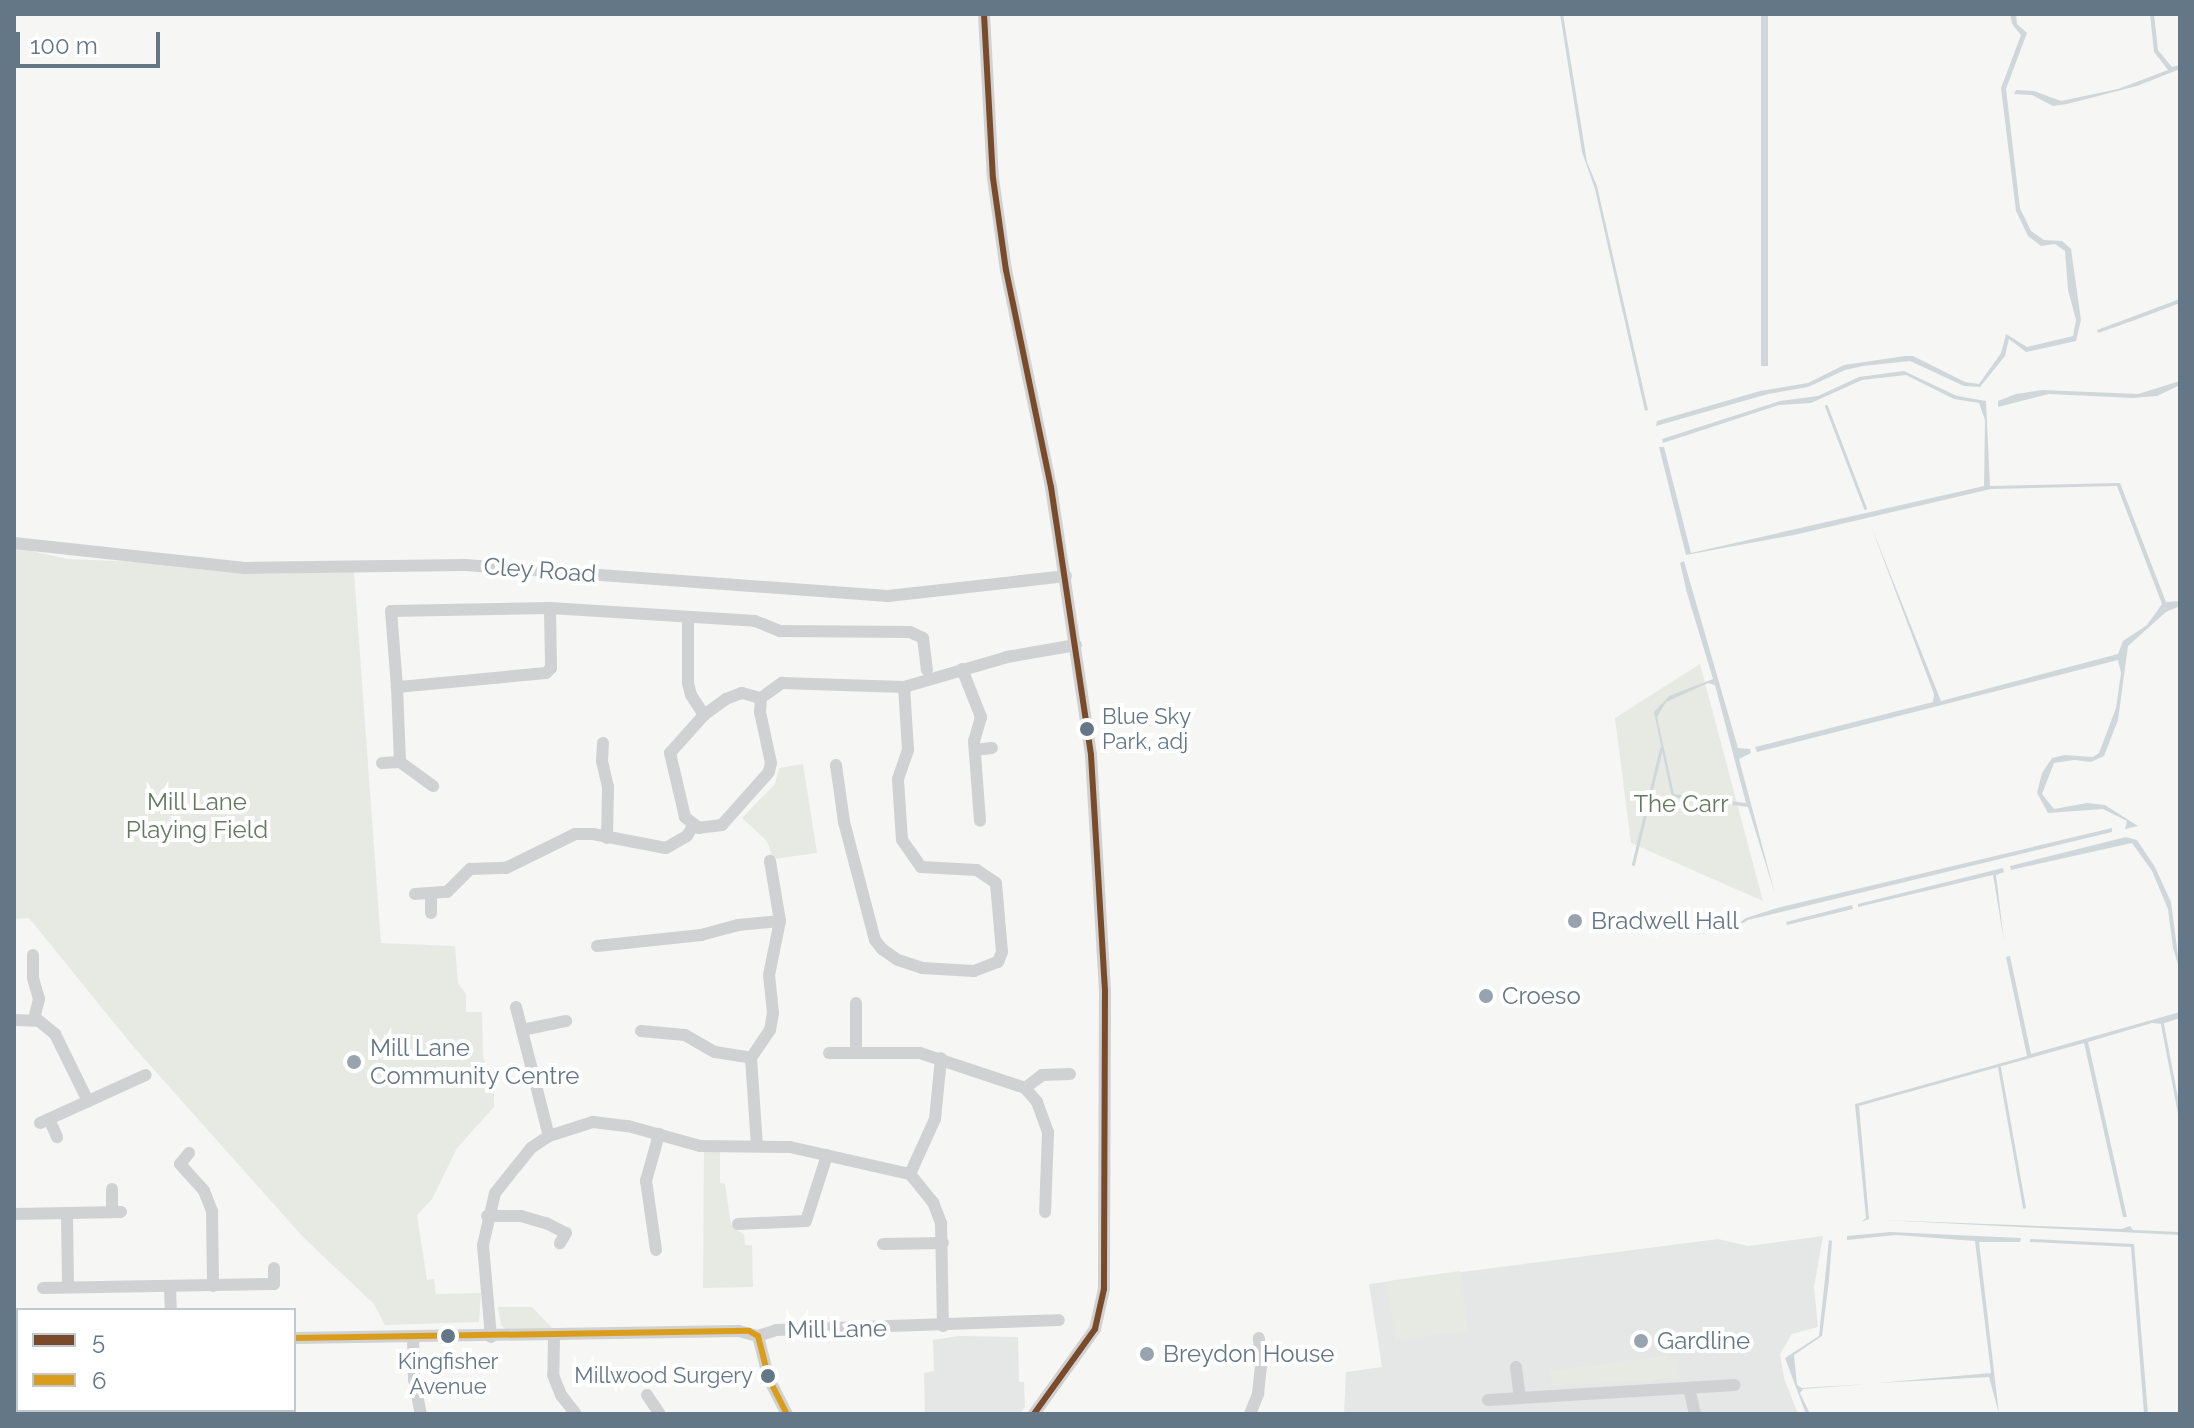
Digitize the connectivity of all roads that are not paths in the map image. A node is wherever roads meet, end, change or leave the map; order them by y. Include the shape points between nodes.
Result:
1 (984, 14) edge
2 (14, 543) edge
3 (1066, 576) junction
4 (550, 608) junction
5 (688, 619) junction
6 (1076, 645) junction
7 (962, 669) junction
8 (927, 670) dead end
9 (397, 687) junction
10 (904, 687) junction
11 (761, 698) junction
12 (704, 715) junction
13 (603, 743) dead end
14 (992, 748) dead end
15 (975, 750) junction
16 (400, 762) junction
17 (382, 763) dead end
18 (836, 765) dead end
19 (433, 786) dead end
20 (980, 821) dead end
21 (693, 826) junction
22 (607, 838) junction
23 (770, 861) dead end
24 (415, 894) dead end
25 (431, 895) junction
26 (431, 913) dead end
27 (780, 921) junction
28 (597, 946) dead end
29 (33, 955) dead end
30 (856, 1003) dead end
31 (516, 1007) dead end
32 (34, 1019) junction
33 (14, 1020) edge
34 (566, 1021) dead end
35 (522, 1030) junction
36 (641, 1031) dead end
37 (856, 1052) junction
38 (829, 1053) dead end
39 (751, 1058) junction
40 (941, 1058) junction
41 (1070, 1074) dead end
42 (146, 1075) dead end
43 (1025, 1088) junction
44 (88, 1101) junction
45 (659, 1134) junction
46 (549, 1136) junction
47 (57, 1137) dead end
48 (757, 1146) junction
49 (827, 1155) junction
50 (180, 1160) dead end
51 (910, 1174) junction
52 (112, 1189) dead end
53 (1045, 1212) dead end
54 (14, 1214) edge
55 (67, 1215) junction
56 (487, 1216) junction
57 (738, 1224) dead end
58 (566, 1233) dead end
59 (943, 1243) junction
60 (883, 1244) dead end
61 (656, 1250) dead end
62 (274, 1268) dead end
63 (213, 1286) junction
64 (68, 1287) junction
65 (170, 1287) junction
66 (43, 1288) dead end
67 (171, 1308) edge
68 (943, 1326) junction
69 (1047, 1334) dead end
70 (554, 1336) junction
71 (758, 1336) junction
72 (413, 1337) junction
73 (491, 1337) junction
74 (296, 1338) edge
75 (1259, 1338) dead end
76 (1516, 1367) dead end
77 (1735, 1385) dead end
78 (1689, 1388) junction
79 (647, 1395) dead end
80 (1520, 1398) junction
81 (1488, 1400) dead end
82 (421, 1414) edge
83 (576, 1414) edge
84 (660, 1414) edge
85 (787, 1414) edge
86 (1034, 1414) edge
87 (1250, 1414) edge
88 (1695, 1414) edge

1 - 3 street via 993,178 1004,255
2 - 3 street, Cley Road via 245,568 465,565 888,596
3 - 6 street
4 - 5 street
4 - 9 street via 551,668 546,673
4 - 9 street via 391,611
5 - 8 street via 755,621 780,631 919,634
5 - 12 street via 688,683
6 - 7 street
6 - 86 street via 1091,755 1105,991 1104,1289 1095,1329
7 - 10 street
7 - 15 street via 981,717
9 - 16 street
10 - 11 street via 782,683
10 - 18 street via 908,750 898,779 902,840 921,867 977,870 996,883 1002,952 998,962 974,971 922,968 882,949 875,940 844,822
11 - 12 street via 735,695
11 - 21 street via 769,772 722,825
12 - 21 street via 670,753 685,817
13 - 22 street
14 - 15 street
15 - 20 street
16 - 17 street
16 - 19 street
21 - 22 street via 666,848
22 - 25 street via 575,834 506,868 470,869 447,892
23 - 27 street
24 - 25 street
25 - 26 street
27 - 28 street
27 - 39 street via 769,975 770,1030
29 - 32 street via 39,999
30 - 37 street
31 - 35 street
32 - 33 street
32 - 44 street via 64,1047
34 - 35 street
35 - 46 street
36 - 39 street via 685,1035 715,1052
37 - 38 street
37 - 40 street via 900,1051
39 - 48 street
40 - 43 street
40 - 51 street via 935,1119
41 - 43 street via 1042,1075
42 - 44 street
43 - 53 street via 1048,1132
44 - 47 street via 44,1121
45 - 46 street via 593,1122
45 - 48 street via 700,1146
45 - 61 street via 646,1181
46 - 56 street via 508,1173
48 - 49 street
49 - 51 street
49 - 57 street via 806,1221
50 - 63 street via 212,1211
51 - 59 street via 933,1202
52 - 55 street via 117,1212
54 - 55 street
55 - 64 street
56 - 58 street via 521,1216
56 - 73 street via 484,1270
59 - 60 street
59 - 68 street
62 - 63 street via 274,1284
63 - 65 street
64 - 65 street
64 - 66 street
65 - 67 street
68 - 69 street, Mill Lane via 1053,1320
68 - 71 street, Mill Lane via 776,1330
70 - 71 street, Mill Lane via 739,1331
70 - 73 street, Mill Lane
70 - 83 street via 553,1375
71 - 85 street via 769,1379
72 - 73 street, Mill Lane
72 - 74 street, Mill Lane
72 - 82 street
75 - 87 street via 1258,1394
76 - 80 street
77 - 78 street
78 - 80 street
78 - 88 street
79 - 84 street
80 - 81 street

